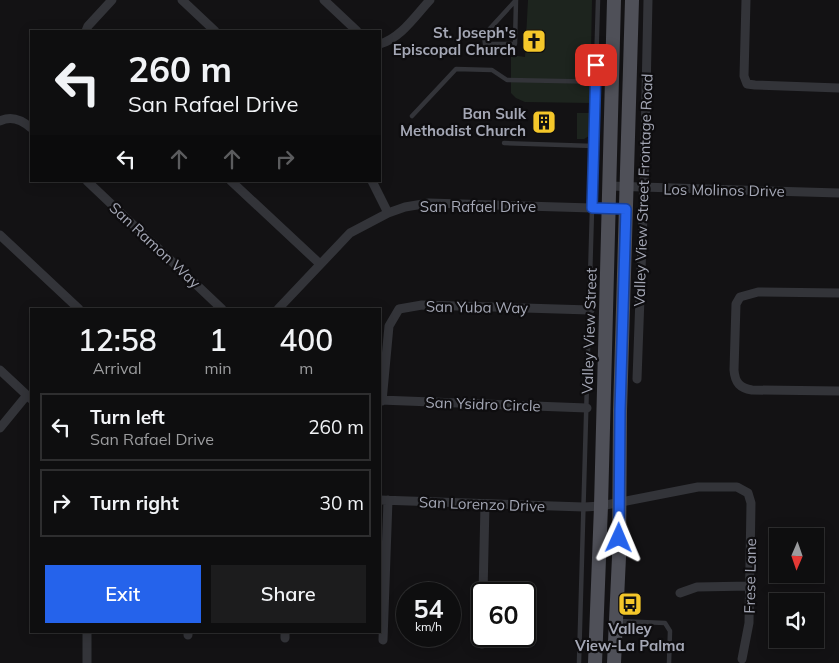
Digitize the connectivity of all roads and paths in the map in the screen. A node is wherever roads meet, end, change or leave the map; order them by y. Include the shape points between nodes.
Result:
1 (112, 0) edge
2 (182, 0) edge
3 (324, 0) edge
4 (430, 0) edge
5 (516, 0) edge
6 (598, 0) edge
7 (614, 0) edge
8 (632, 0) edge
9 (648, 0) edge
10 (746, 0) edge
11 (86, 30) edge
12 (214, 30) edge
13 (356, 30) edge
14 (381, 44) edge
15 (596, 82) junction
16 (612, 82) junction
17 (839, 88) edge
18 (412, 116) dead end
19 (0, 121) edge
20 (30, 127) edge
21 (504, 143) dead end
22 (594, 146) junction
23 (88, 182) edge
24 (232, 182) edge
25 (372, 182) edge
26 (609, 186) junction
27 (627, 188) junction
28 (644, 188) junction
29 (839, 193) edge
30 (592, 208) junction
31 (609, 208) junction
32 (626, 209) junction
33 (388, 213) junction
34 (0, 235) edge
35 (320, 264) junction
36 (839, 293) edge
37 (78, 308) edge
38 (221, 308) edge
39 (279, 308) edge
40 (590, 310) junction
41 (0, 370) edge
42 (637, 380) dead end
43 (839, 392) edge
44 (29, 397) edge
45 (381, 400) edge
46 (587, 408) junction
47 (0, 428) edge
48 (748, 493) joint
49 (384, 500) edge
50 (620, 501) junction
51 (486, 504) junction
52 (601, 506) junction
53 (584, 507) junction
54 (483, 582) edge
55 (750, 586) junction
56 (680, 593) dead end
57 (615, 620) junction
58 (87, 633) edge
59 (383, 640) dead end
60 (742, 659) dead end
61 (579, 662) dead end
62 (87, 663) edge
63 (594, 663) edge
64 (614, 663) edge
65 (669, 663) edge

1 - 11 street
2 - 12 street
3 - 13 street
4 - 14 street via 399,33
5 - 5 lane via 484,34 484,44 515,44
6 - 15 lane
7 - 16 main road, Valley View Street
8 - 27 main road
9 - 28 street, Valley View Street Frontage Road
10 - 17 street via 744,76 747,84
15 - 16 lane
15 - 18 lane via 507,80 492,70 456,70
15 - 22 lane
16 - 26 main road, Valley View Street
19 - 20 street via 17,118
21 - 22 lane
22 - 30 lane
23 - 38 street, San Ramon Way
24 - 35 street
25 - 33 street
26 - 27 street, Los Molinos Drive
26 - 31 main road, Valley View Street
27 - 28 street, Los Molinos Drive
27 - 32 main road
28 - 29 street, Los Molinos Drive
28 - 42 street, Valley View Street Frontage Road
30 - 31 street, San Rafael Drive
30 - 33 street, San Rafael Drive via 429,204
30 - 40 lane
31 - 32 street, San Rafael Drive
31 - 52 main road, Valley View Street
32 - 50 main road
33 - 35 street, San Rafael Drive via 350,233
34 - 37 street
35 - 39 street, San Rafael Drive
36 - 43 street via 758,292 740,296 736,304 734,379 744,388
40 - 45 street, San Yuba Way via 422,305 399,309 389,326
40 - 46 lane
41 - 44 street
44 - 47 street
45 - 46 street, San Ysidro Circle
46 - 53 lane
48 - 50 street, San Lorenzo Drive via 737,487 698,487
48 - 55 street, Frese Lane via 751,504
49 - 51 street, San Lorenzo Drive
49 - 59 street
50 - 52 street, San Lorenzo Drive
50 - 57 main road
51 - 53 street, San Lorenzo Drive
51 - 54 street
52 - 53 street, San Lorenzo Drive
52 - 63 main road, Valley View Street
53 - 61 lane
55 - 56 street via 697,587
55 - 60 street, Frese Lane via 749,623
57 - 64 main road
57 - 65 lane via 665,623 670,631
58 - 62 street

